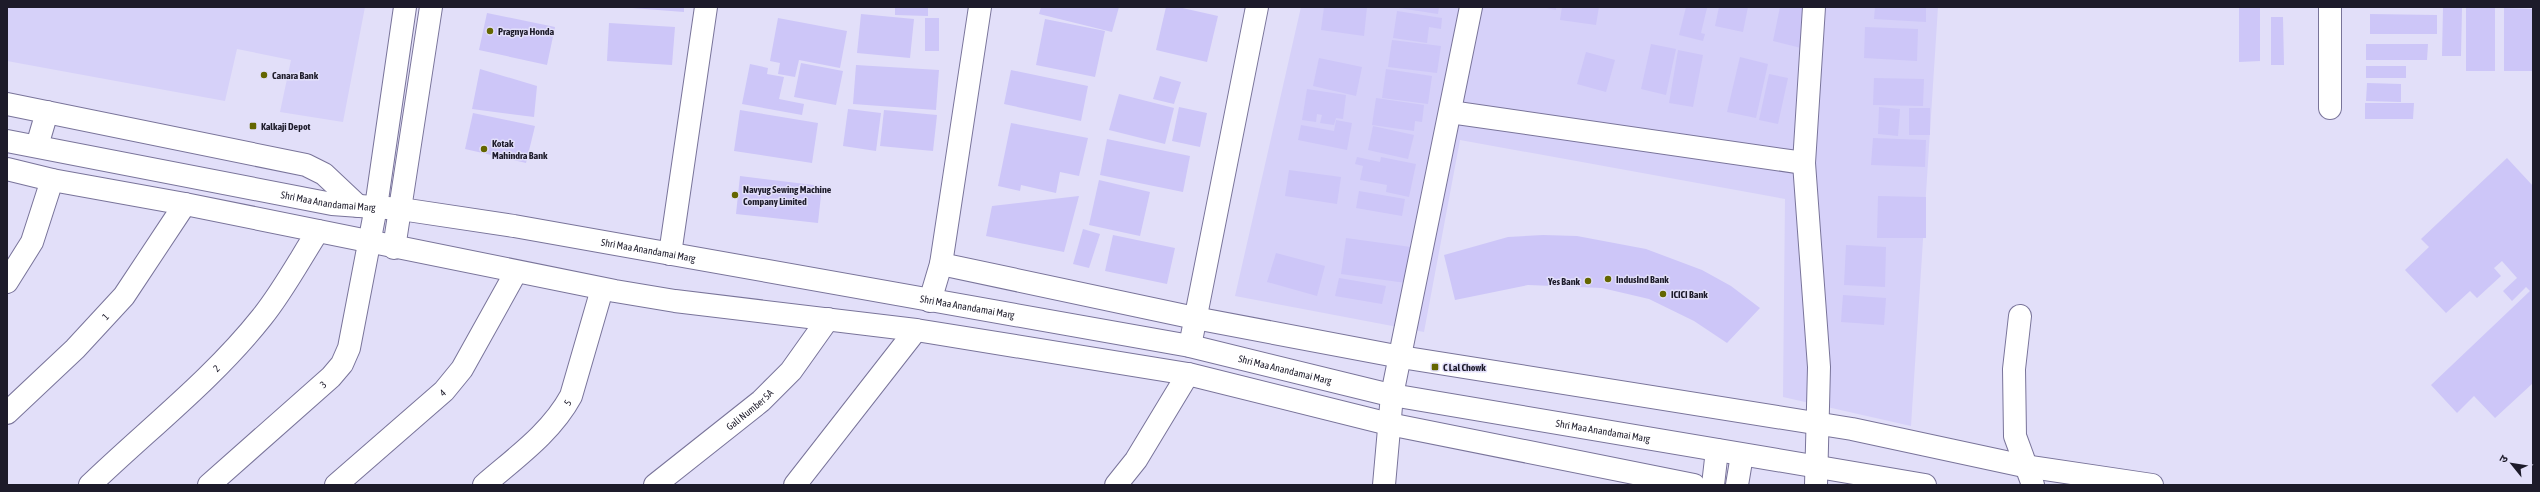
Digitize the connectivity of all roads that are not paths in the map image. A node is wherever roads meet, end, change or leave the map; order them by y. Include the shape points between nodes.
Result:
1 (405, 7) edge
2 (431, 7) edge
3 (706, 7) edge
4 (980, 7) edge
5 (1257, 7) edge
6 (1471, 7) edge
7 (1814, 7) edge
8 (2330, 7) edge
9 (7, 104) edge
10 (2330, 108) dead end
11 (47, 112) junction
12 (1450, 112) junction
13 (7, 142) edge
14 (37, 146) junction
15 (1804, 163) junction
16 (7, 169) edge
17 (52, 180) junction
18 (185, 204) junction
19 (367, 206) junction
20 (401, 209) junction
21 (318, 231) junction
22 (368, 242) junction
23 (394, 248) junction
24 (670, 254) junction
25 (941, 264) junction
26 (516, 272) junction
27 (7, 282) edge
28 (602, 289) junction
29 (930, 301) junction
30 (2020, 316) dead end
31 (1195, 318) junction
32 (828, 319) junction
33 (916, 330) junction
34 (1190, 346) junction
35 (1400, 357) junction
36 (1188, 374) junction
37 (1392, 395) junction
38 (7, 413) edge
39 (1389, 424) junction
40 (1818, 424) junction
41 (1717, 450) junction
42 (1742, 455) junction
43 (2029, 476) edge
44 (1817, 477) edge
45 (90, 485) edge
46 (210, 485) edge
47 (336, 485) edge
48 (484, 485) edge
49 (655, 485) edge
50 (795, 485) edge
51 (1116, 485) edge
52 (1384, 485) edge
53 (1694, 485) edge
54 (1713, 485) edge
55 (1738, 485) edge
56 (1925, 485) edge
57 (2152, 485) edge

1 - 19 street, 3
2 - 20 street
3 - 24 street
4 - 25 street
5 - 31 street
6 - 12 street
7 - 15 street
8 - 10 street
9 - 11 street
11 - 14 street
11 - 19 street via 306,166 324,174
12 - 15 street
12 - 35 street
13 - 14 street, Shri Maa Anandamai Marg
14 - 19 street, Shri Maa Anandamai Marg via 332,204
15 - 40 street via 1819,367
16 - 17 street
17 - 18 street
17 - 27 street via 32,242
18 - 21 street
18 - 38 street, 1 via 124,296 74,349
19 - 20 street, Shri Maa Anandamai Marg
19 - 22 street, 3
20 - 23 street
20 - 24 street, Shri Maa Anandamai Marg
21 - 22 street
21 - 45 street, 2 via 263,316 244,338 209,376
22 - 23 street
22 - 46 street, 3 via 349,348 342,364 331,377
23 - 26 street
24 - 29 street, Shri Maa Anandamai Marg
25 - 29 street
25 - 31 street
26 - 28 street
26 - 47 street, 4 via 462,369 444,391
28 - 32 street via 675,301
28 - 48 street, 5 via 571,396 564,409 554,423
29 - 34 street, Shri Maa Anandamai Marg
30 - 43 street via 2013,404 2015,436
31 - 34 street
31 - 35 street
32 - 33 street
32 - 49 street, Gali Number 5A via 791,371 761,400
33 - 36 street
33 - 50 street
34 - 37 street, Shri Maa Anandamai Marg
35 - 37 street
35 - 40 street
36 - 39 street
36 - 51 street via 1136,460
37 - 39 street
37 - 41 street, Shri Maa Anandamai Marg
39 - 52 street
39 - 53 street
40 - 43 street
40 - 44 street
41 - 42 street, Shri Maa Anandamai Marg
41 - 54 street
42 - 44 street, Shri Maa Anandamai Marg
42 - 55 street
43 - 57 street
44 - 56 street, Shri Maa Anandamai Marg

